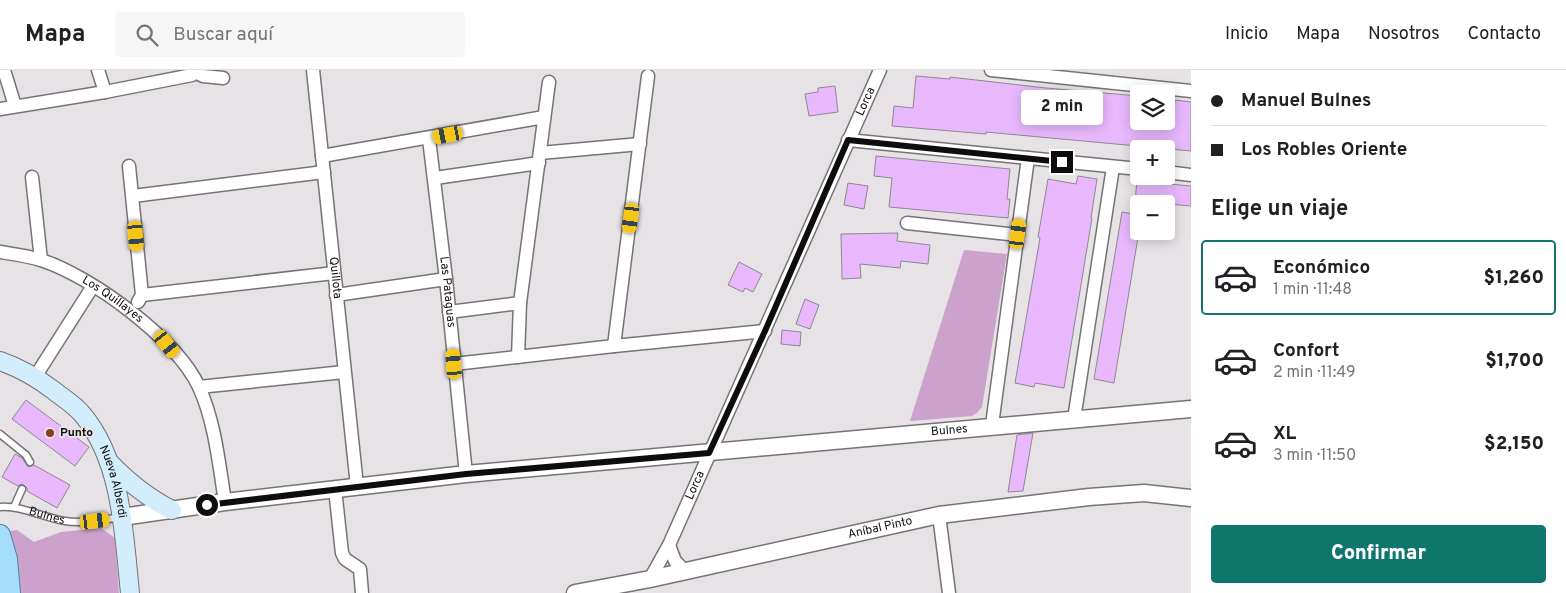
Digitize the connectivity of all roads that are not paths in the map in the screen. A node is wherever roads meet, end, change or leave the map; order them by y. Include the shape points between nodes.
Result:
1 (4, 70) edge
2 (98, 70) edge
3 (313, 70) edge
4 (880, 70) edge
5 (992, 70) edge
6 (195, 71) edge
7 (648, 76) dead end
8 (223, 78) dead end
9 (549, 82) dead end
10 (1191, 91) edge
11 (105, 92) junction
12 (15, 106) junction
13 (0, 109) edge
14 (544, 117) junction
15 (429, 139) junction
16 (848, 140) junction
17 (640, 144) junction
18 (322, 156) junction
19 (540, 158) junction
20 (1028, 158) junction
21 (129, 166) dead end
22 (1113, 167) junction
23 (1130, 168) edge
24 (324, 172) junction
25 (1175, 173) edge
26 (1191, 175) edge
27 (32, 177) dead end
28 (435, 178) junction
29 (133, 196) junction
30 (907, 223) dead end
31 (1018, 234) junction
32 (0, 252) edge
33 (42, 260) junction
34 (334, 273) junction
35 (446, 279) junction
36 (93, 286) junction
37 (142, 295) junction
38 (336, 295) junction
39 (520, 303) junction
40 (134, 312) junction
41 (449, 312) junction
42 (765, 331) junction
43 (614, 346) junction
44 (518, 357) junction
45 (0, 361) edge
46 (454, 364) junction
47 (344, 372) junction
48 (36, 377) junction
49 (198, 386) junction
50 (1191, 409) edge
51 (1074, 419) junction
52 (992, 426) junction
53 (0, 434) edge
54 (709, 453) junction
55 (106, 459) junction
56 (30, 462) dead end
57 (466, 474) junction
58 (357, 486) junction
59 (22, 489) dead end
60 (335, 489) junction
61 (1191, 498) edge
62 (224, 502) junction
63 (0, 507) edge
64 (14, 507) junction
65 (172, 510) junction
66 (939, 515) junction
67 (122, 517) junction
68 (0, 535) edge
69 (669, 545) junction
70 (685, 571) junction
71 (650, 579) junction
72 (10, 593) edge
73 (130, 593) edge
74 (362, 593) edge
75 (575, 593) edge
76 (949, 593) edge

1 - 12 street
2 - 11 street
3 - 18 street, Quillota
4 - 16 street, Lorca
5 - 10 street
6 - 8 street via 203,76
6 - 11 street via 192,75
7 - 17 street
9 - 14 street
11 - 12 street
12 - 13 street
14 - 15 street
14 - 19 street
15 - 18 street
15 - 28 street, Las Pataguas
16 - 20 street
16 - 42 street, Lorca
17 - 19 street
17 - 43 street
18 - 24 street, Quillota
19 - 28 street
19 - 39 street
20 - 22 street
20 - 31 street
21 - 29 street
22 - 23 street
22 - 51 street
24 - 29 street
24 - 34 street, Quillota
25 - 26 street
27 - 33 street
28 - 35 street, Las Pataguas
29 - 37 street
30 - 31 street
31 - 52 street
32 - 33 street, Los Quillayes
33 - 36 street, Los Quillayes
34 - 37 street
34 - 38 street, Quillota
35 - 38 street
35 - 41 street, Las Pataguas
36 - 40 street, Los Quillayes
36 - 48 street
37 - 40 street
38 - 47 street, Quillota
39 - 41 street
39 - 44 street
40 - 49 street, Los Quillayes via 167,344
41 - 46 street, Las Pataguas
42 - 43 street
42 - 54 street, Lorca
43 - 44 street
44 - 46 street
45 - 48 main road, Nueva Alberdi
46 - 57 street, Las Pataguas
47 - 49 street
47 - 58 street, Quillota
48 - 55 main road, Nueva Alberdi via 82,414
49 - 62 street, Los Quillayes via 210,422
50 - 51 street, Bulnes
51 - 52 street, Bulnes
52 - 54 street, Bulnes
53 - 56 lane
54 - 57 street, Bulnes
54 - 69 street, Lorca
55 - 65 main road via 137,488
55 - 67 main road, Nueva Alberdi
57 - 58 street, Bulnes
58 - 60 street, Bulnes
59 - 64 lane
60 - 62 street, Bulnes
60 - 74 street via 342,553 345,559 360,568
61 - 66 street, Aníbal Pinto via 1144,493
62 - 65 street, Bulnes
63 - 64 lane, Bulnes
64 - 67 lane, Bulnes via 68,522
65 - 67 street, Bulnes
66 - 70 street, Aníbal Pinto
66 - 76 street
67 - 73 main road, Nueva Alberdi
68 - 72 main road via 7,559
69 - 70 street via 675,561
69 - 71 street, Lorca
70 - 71 street, Aníbal Pinto
71 - 75 street, Aníbal Pinto

